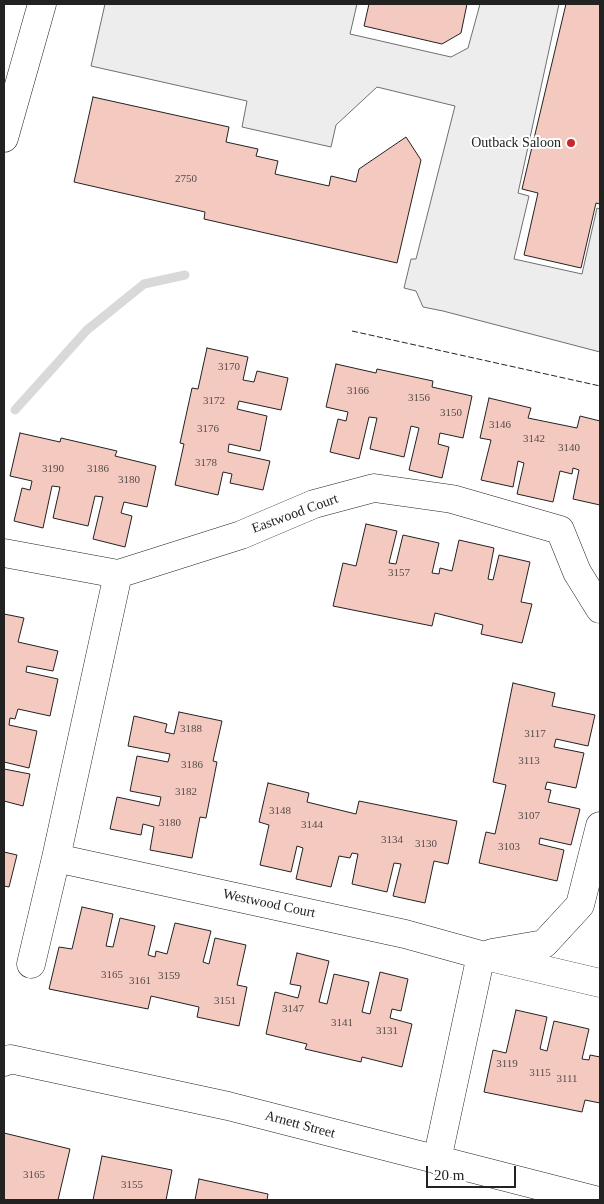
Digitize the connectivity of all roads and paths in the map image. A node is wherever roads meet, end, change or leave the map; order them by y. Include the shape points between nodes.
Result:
1 (42, 4) edge
2 (4, 138) edge
3 (4, 553) edge
4 (118, 574) junction
5 (600, 609) edge
6 (600, 826) edge
7 (56, 858) junction
8 (481, 956) junction
9 (30, 964) dead end
10 (600, 983) edge
11 (4, 1062) edge
12 (437, 1160) junction
13 (595, 1200) edge

1 - 2 street
3 - 4 street, Eastwood Court
4 - 5 street, Eastwood Court via 241,535 314,504 374,488 452,498 560,530 577,572
4 - 7 street
6 - 8 street via 580,905 544,944
7 - 8 street, Westwood Court via 405,934
7 - 9 street
8 - 10 street, Westwood Court
8 - 12 street
11 - 12 street, Arnett Street via 10,1059 228,1106
12 - 13 street, Arnett Street

